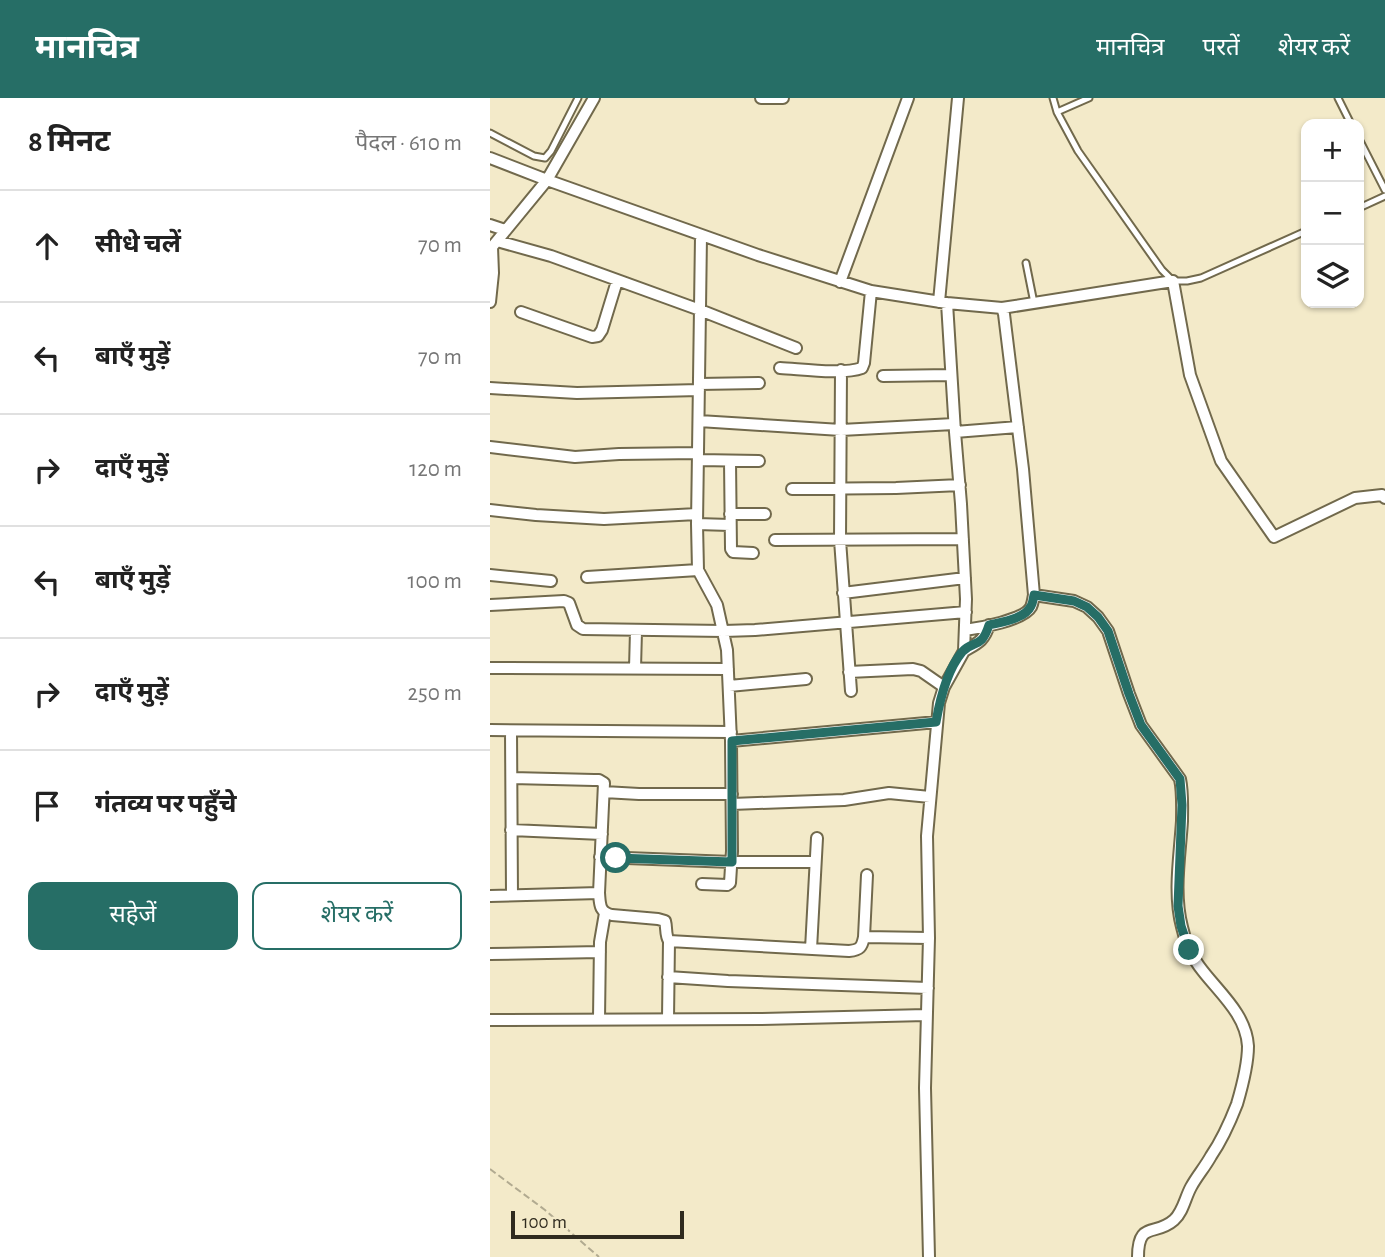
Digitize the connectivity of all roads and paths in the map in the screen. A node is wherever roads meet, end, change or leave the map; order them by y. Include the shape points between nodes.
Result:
1 (578, 98) edge
2 (594, 98) edge
3 (761, 98) edge
4 (783, 98) edge
5 (908, 98) edge
6 (958, 98) edge
7 (1054, 98) edge
8 (1089, 98) edge
9 (1338, 98) edge
10 (1057, 112) junction
11 (1348, 119) edge
12 (490, 133) edge
13 (1364, 149) edge
14 (490, 158) edge
15 (547, 180) junction
16 (1385, 190) edge
17 (1385, 196) edge
18 (1364, 206) edge
19 (490, 225) edge
20 (505, 230) junction
21 (1301, 233) edge
22 (701, 236) junction
23 (493, 245) edge
24 (1026, 263) dead end
25 (617, 281) junction
26 (1172, 281) junction
27 (840, 282) junction
28 (871, 292) junction
29 (490, 302) edge
30 (943, 302) junction
31 (1034, 303) junction
32 (1002, 308) junction
33 (700, 310) junction
34 (521, 312) dead end
35 (796, 348) dead end
36 (780, 368) dead end
37 (841, 370) junction
38 (951, 375) junction
39 (883, 376) dead end
40 (759, 383) dead end
41 (699, 387) junction
42 (490, 388) edge
43 (699, 421) junction
44 (1018, 427) junction
45 (955, 428) junction
46 (841, 430) junction
47 (490, 447) edge
48 (699, 457) junction
49 (730, 461) junction
50 (759, 461) dead end
51 (960, 485) junction
52 (792, 489) dead end
53 (840, 489) junction
54 (1385, 498) edge
55 (490, 510) edge
56 (765, 514) dead end
57 (697, 519) junction
58 (730, 519) junction
59 (963, 539) junction
60 (775, 540) dead end
61 (840, 540) junction
62 (753, 554) dead end
63 (698, 570) junction
64 (490, 575) edge
65 (587, 577) dead end
66 (965, 579) junction
67 (551, 581) dead end
68 (843, 593) junction
69 (1034, 595) junction
70 (490, 605) edge
71 (965, 612) junction
72 (846, 623) junction
73 (989, 625) junction
74 (965, 630) junction
75 (636, 631) junction
76 (724, 631) junction
77 (964, 650) junction
78 (490, 668) edge
79 (635, 668) junction
80 (728, 669) junction
81 (849, 672) junction
82 (806, 679) dead end
83 (729, 686) junction
84 (944, 687) junction
85 (850, 691) dead end
86 (936, 722) junction
87 (490, 730) edge
88 (510, 730) junction
89 (731, 737) junction
90 (512, 778) junction
91 (604, 792) junction
92 (930, 797) junction
93 (732, 799) junction
94 (511, 830) junction
95 (601, 834) junction
96 (817, 838) dead end
97 (600, 857) junction
98 (732, 862) junction
99 (815, 862) junction
100 (867, 875) dead end
101 (702, 884) dead end
102 (599, 893) junction
103 (512, 895) junction
104 (490, 896) edge
105 (605, 913) junction
106 (864, 937) junction
107 (929, 938) junction
108 (669, 941) junction
109 (811, 949) junction
110 (600, 952) junction
111 (490, 954) edge
112 (668, 977) junction
113 (928, 988) junction
114 (926, 1015) junction
115 (599, 1019) junction
116 (668, 1019) junction
117 (490, 1020) edge
118 (490, 1169) edge
119 (600, 1257) edge
120 (929, 1257) edge
121 (1138, 1257) edge

1 - 12 lane via 545,158
2 - 15 street
3 - 4 street
5 - 27 street
6 - 30 street
7 - 10 lane
8 - 10 lane
9 - 11 lane
10 - 26 lane via 1078,150
13 - 16 lane
14 - 15 street
15 - 20 street
15 - 22 street
17 - 18 lane
19 - 20 street
20 - 23 street
21 - 26 lane via 1200,278
22 - 27 street
22 - 33 street
23 - 25 street via 551,256
23 - 29 street
24 - 31 lane
25 - 33 street
25 - 34 street via 598,336
26 - 31 street
26 - 54 street via 1190,375 1221,461 1274,537 1355,498
27 - 28 street
28 - 30 street
28 - 37 street via 862,368
30 - 32 street
30 - 38 street
31 - 32 street
32 - 44 street
33 - 35 street
33 - 41 street
36 - 37 street
37 - 46 street
38 - 39 street
38 - 45 street
40 - 41 street
41 - 42 street via 577,394
41 - 43 street
43 - 46 street
43 - 48 street
44 - 45 street
44 - 69 street
45 - 46 street
45 - 51 street
46 - 53 street
47 - 48 street via 575,457
48 - 49 street
48 - 57 street
49 - 50 street
49 - 58 street
51 - 53 street
51 - 59 street
52 - 53 street
53 - 61 street
55 - 57 street via 575,518
56 - 58 street
57 - 58 street
57 - 63 street
58 - 62 street via 731,549
59 - 61 street
59 - 66 street
60 - 61 street
61 - 68 street
63 - 65 street
63 - 76 street via 717,605
64 - 67 street
66 - 68 street
66 - 71 street
68 - 72 street
69 - 73 street via 1026,612
69 - 121 street via 1074,601 1098,617 1108,631 1141,725 1180,779 1181,926 1199,966 1236,1012 1248,1046 1238,1101 1223,1138 1175,1220 1140,1238
70 - 75 street via 564,601 583,629
71 - 72 street
71 - 74 street
72 - 76 street
72 - 81 street
73 - 74 street
73 - 77 street via 982,641
74 - 77 street
75 - 76 street
75 - 79 street
76 - 80 street
77 - 84 street
78 - 79 street
79 - 80 street
80 - 83 street
81 - 84 street via 914,669
81 - 85 street
82 - 83 street
83 - 89 street
84 - 86 street
86 - 89 street
86 - 92 street
87 - 88 street
88 - 89 street via 655,730
88 - 90 street
89 - 93 street
90 - 91 street via 599,780
90 - 94 street
91 - 93 street
91 - 95 street
92 - 93 street via 889,793 844,800
92 - 107 street
93 - 98 street
94 - 95 street
94 - 103 street
95 - 97 street
96 - 99 street
97 - 98 street
97 - 102 street
98 - 99 street
98 - 101 street via 727,886
99 - 109 street
100 - 106 street
102 - 103 street
102 - 105 street
103 - 104 street
105 - 108 street via 665,921
105 - 110 street
106 - 107 street
106 - 109 street via 858,950
107 - 113 street
108 - 109 street
108 - 112 street
110 - 111 street
110 - 115 street
112 - 113 street
112 - 116 street
113 - 114 street
114 - 116 street
114 - 120 street
115 - 116 street
115 - 117 street
118 - 119 path

